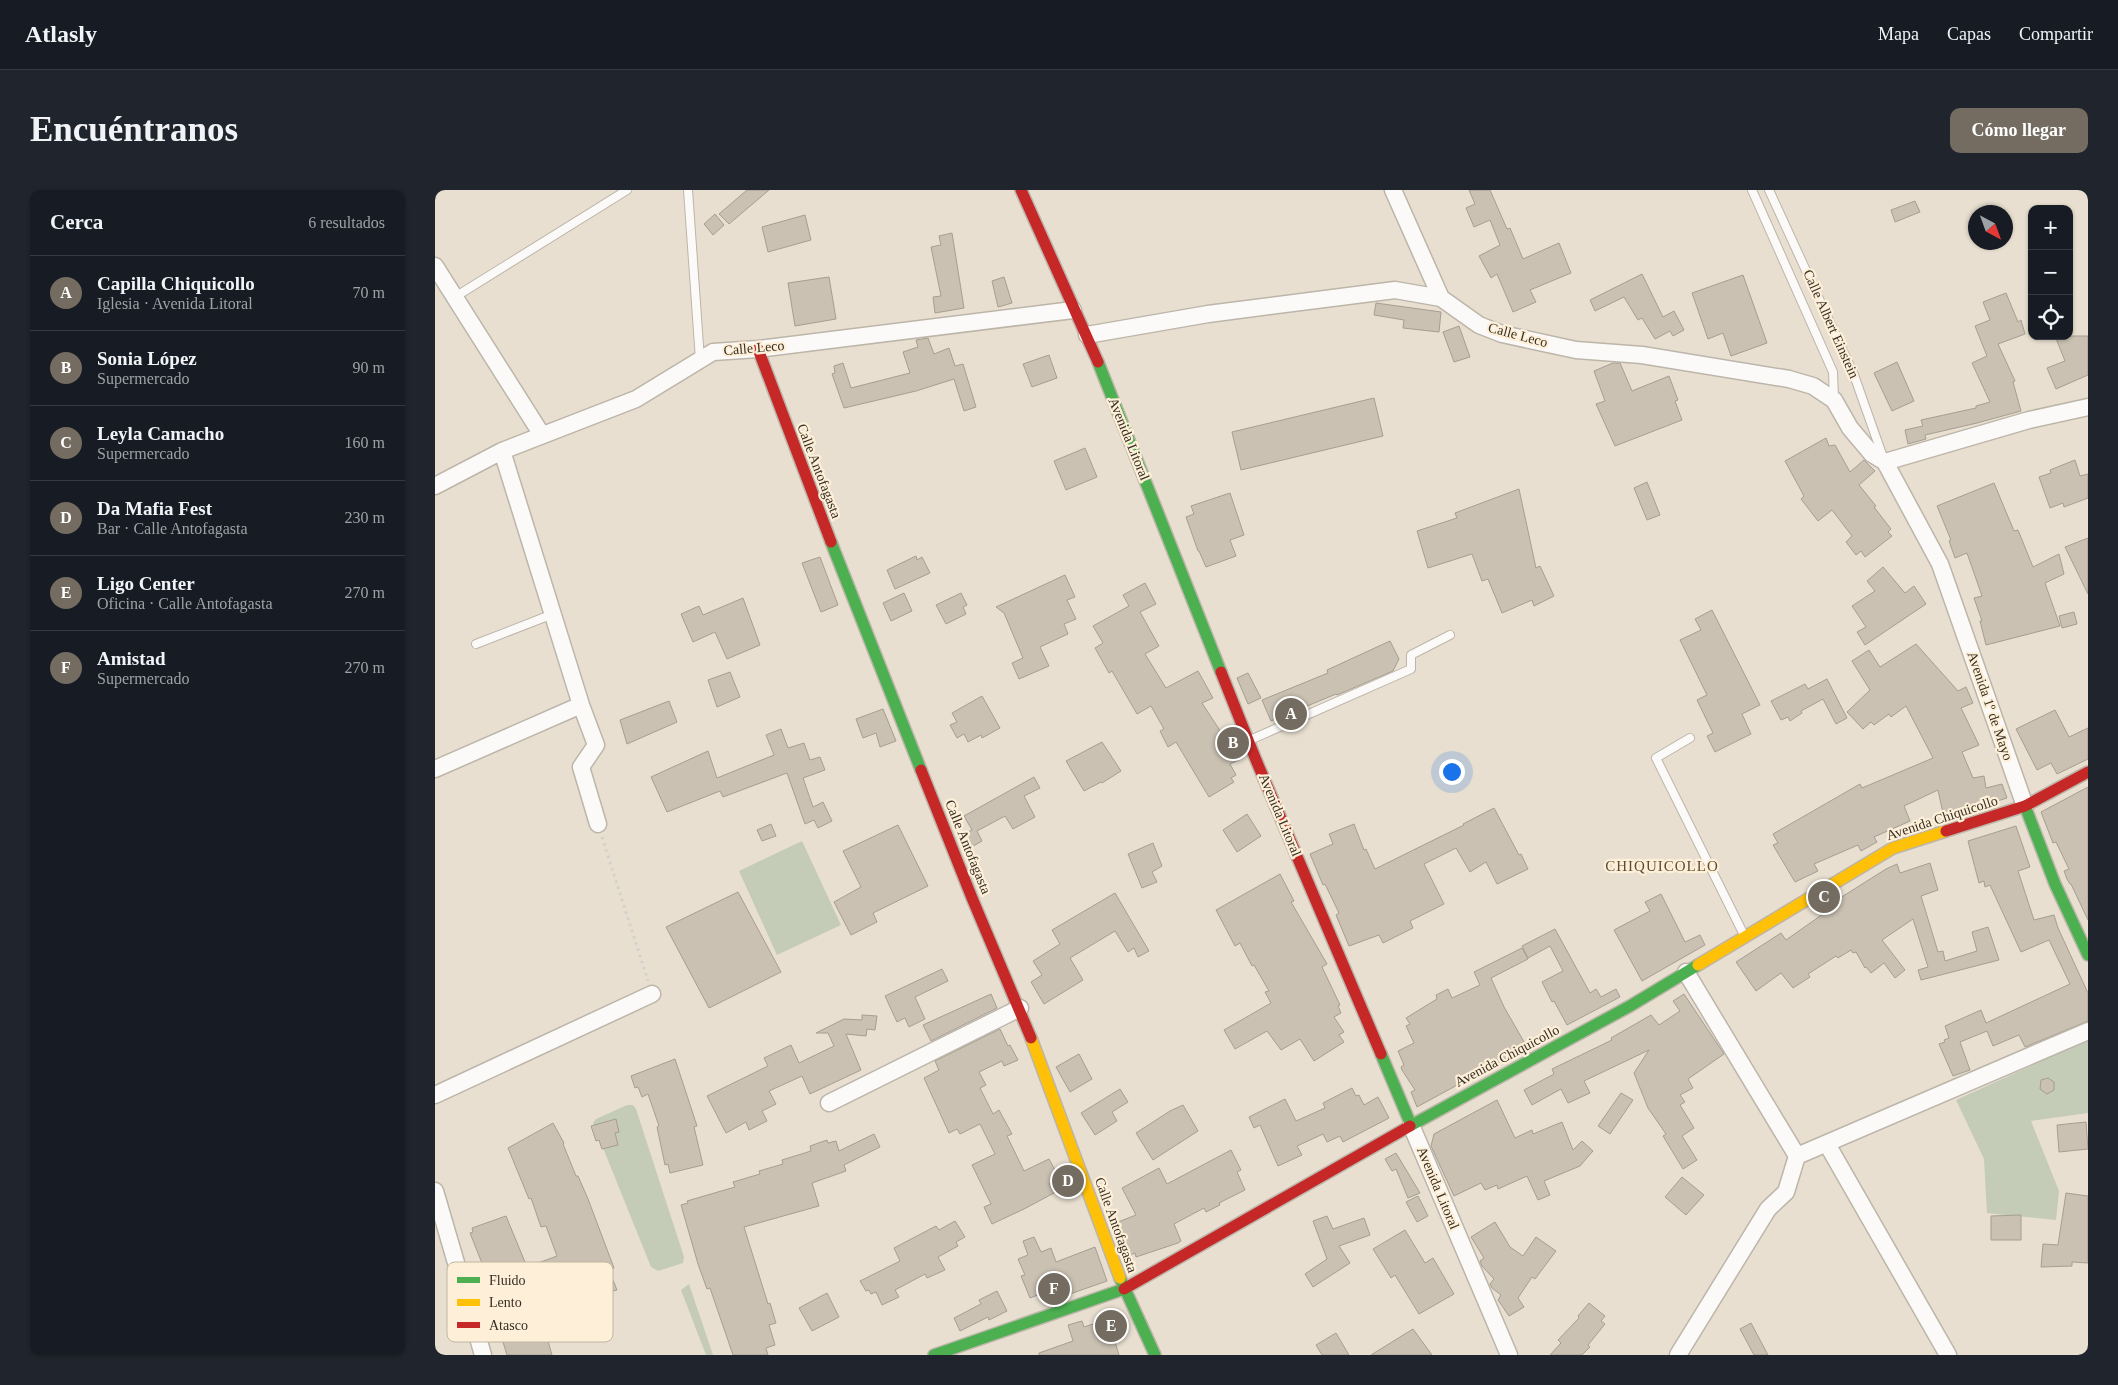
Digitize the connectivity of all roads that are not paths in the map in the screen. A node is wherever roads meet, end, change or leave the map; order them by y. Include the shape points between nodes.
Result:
1 (627, 190) edge
2 (688, 190) edge
3 (1021, 190) edge
4 (1393, 190) edge
5 (1752, 190) edge
6 (1769, 190) edge
7 (435, 266) edge
8 (455, 297) junction
9 (1441, 298) junction
10 (1073, 310) junction
11 (1087, 336) junction
12 (758, 349) junction
13 (700, 360) junction
14 (1834, 400) junction
15 (2088, 407) edge
16 (542, 435) junction
17 (502, 451) junction
18 (1885, 462) junction
19 (435, 486) edge
20 (553, 614) junction
21 (1449, 635) dead end
22 (476, 644) dead end
23 (581, 705) junction
24 (1690, 738) dead end
25 (1249, 741) junction
26 (435, 768) edge
27 (2088, 772) edge
28 (2025, 806) junction
29 (598, 824) road end
30 (1745, 936) junction
31 (2088, 954) edge
32 (1686, 972) junction
33 (652, 994) road end
34 (1020, 1008) junction
35 (2088, 1031) edge
36 (435, 1095) edge
37 (829, 1103) dead end
38 (1411, 1125) junction
39 (1827, 1144) junction
40 (1797, 1156) junction
41 (435, 1191) edge
42 (456, 1262) edge
43 (1124, 1289) junction
44 (479, 1342) edge
45 (483, 1355) edge
46 (934, 1355) edge
47 (1155, 1355) edge
48 (1509, 1355) edge
49 (1678, 1355) edge
50 (1948, 1355) edge

1 - 8 lane
2 - 13 lane
3 - 10 street, Avenida Litoral
4 - 9 street
5 - 14 lane, Calle Albert Einstein via 1833,372
6 - 18 lane, Calle Albert Einstein via 1854,374
7 - 8 street
8 - 16 street
9 - 11 street, Calle Leco via 1395,290 1207,314
9 - 14 street, Calle Leco via 1479,325 1502,334 1575,350 1642,355 1789,378 1813,386
10 - 11 street, Avenida Litoral
10 - 12 street, Calle Leco
11 - 25 street, Avenida Litoral
12 - 13 street, Calle Leco via 713,352
12 - 34 street, Calle Antofagasta via 803,472 972,898
13 - 16 street, Calle Leco via 636,399
14 - 18 street via 1850,428 1872,454
15 - 18 street via 2029,420
16 - 17 street, Calle Leco
17 - 19 street, Calle Leco
17 - 20 street
18 - 28 street, Avenida 1º de Mayo via 1940,564
20 - 22 lane
20 - 23 street
21 - 25 lane via 1411,655 1411,669
23 - 26 street
23 - 29 street via 596,745 581,766
24 - 30 lane via 1655,758
25 - 38 street, Avenida Litoral
27 - 28 street, Avenida Chiquicollo
28 - 30 street, Avenida Chiquicollo via 1893,848
28 - 31 street, Avenida 1º de Mayo via 2055,884
30 - 32 street, Avenida Chiquicollo
32 - 38 street, Avenida Chiquicollo
32 - 40 street
33 - 36 street
34 - 37 street
34 - 43 street, Calle Antofagasta
35 - 39 street
38 - 43 street, Avenida Chiquicollo
38 - 48 street, Avenida Litoral
39 - 40 street
39 - 50 street
40 - 49 street via 1786,1192 1769,1209
41 - 42 street
43 - 46 street, Avenida Chiquicollo
43 - 47 street, Calle Antofagasta
44 - 45 street

